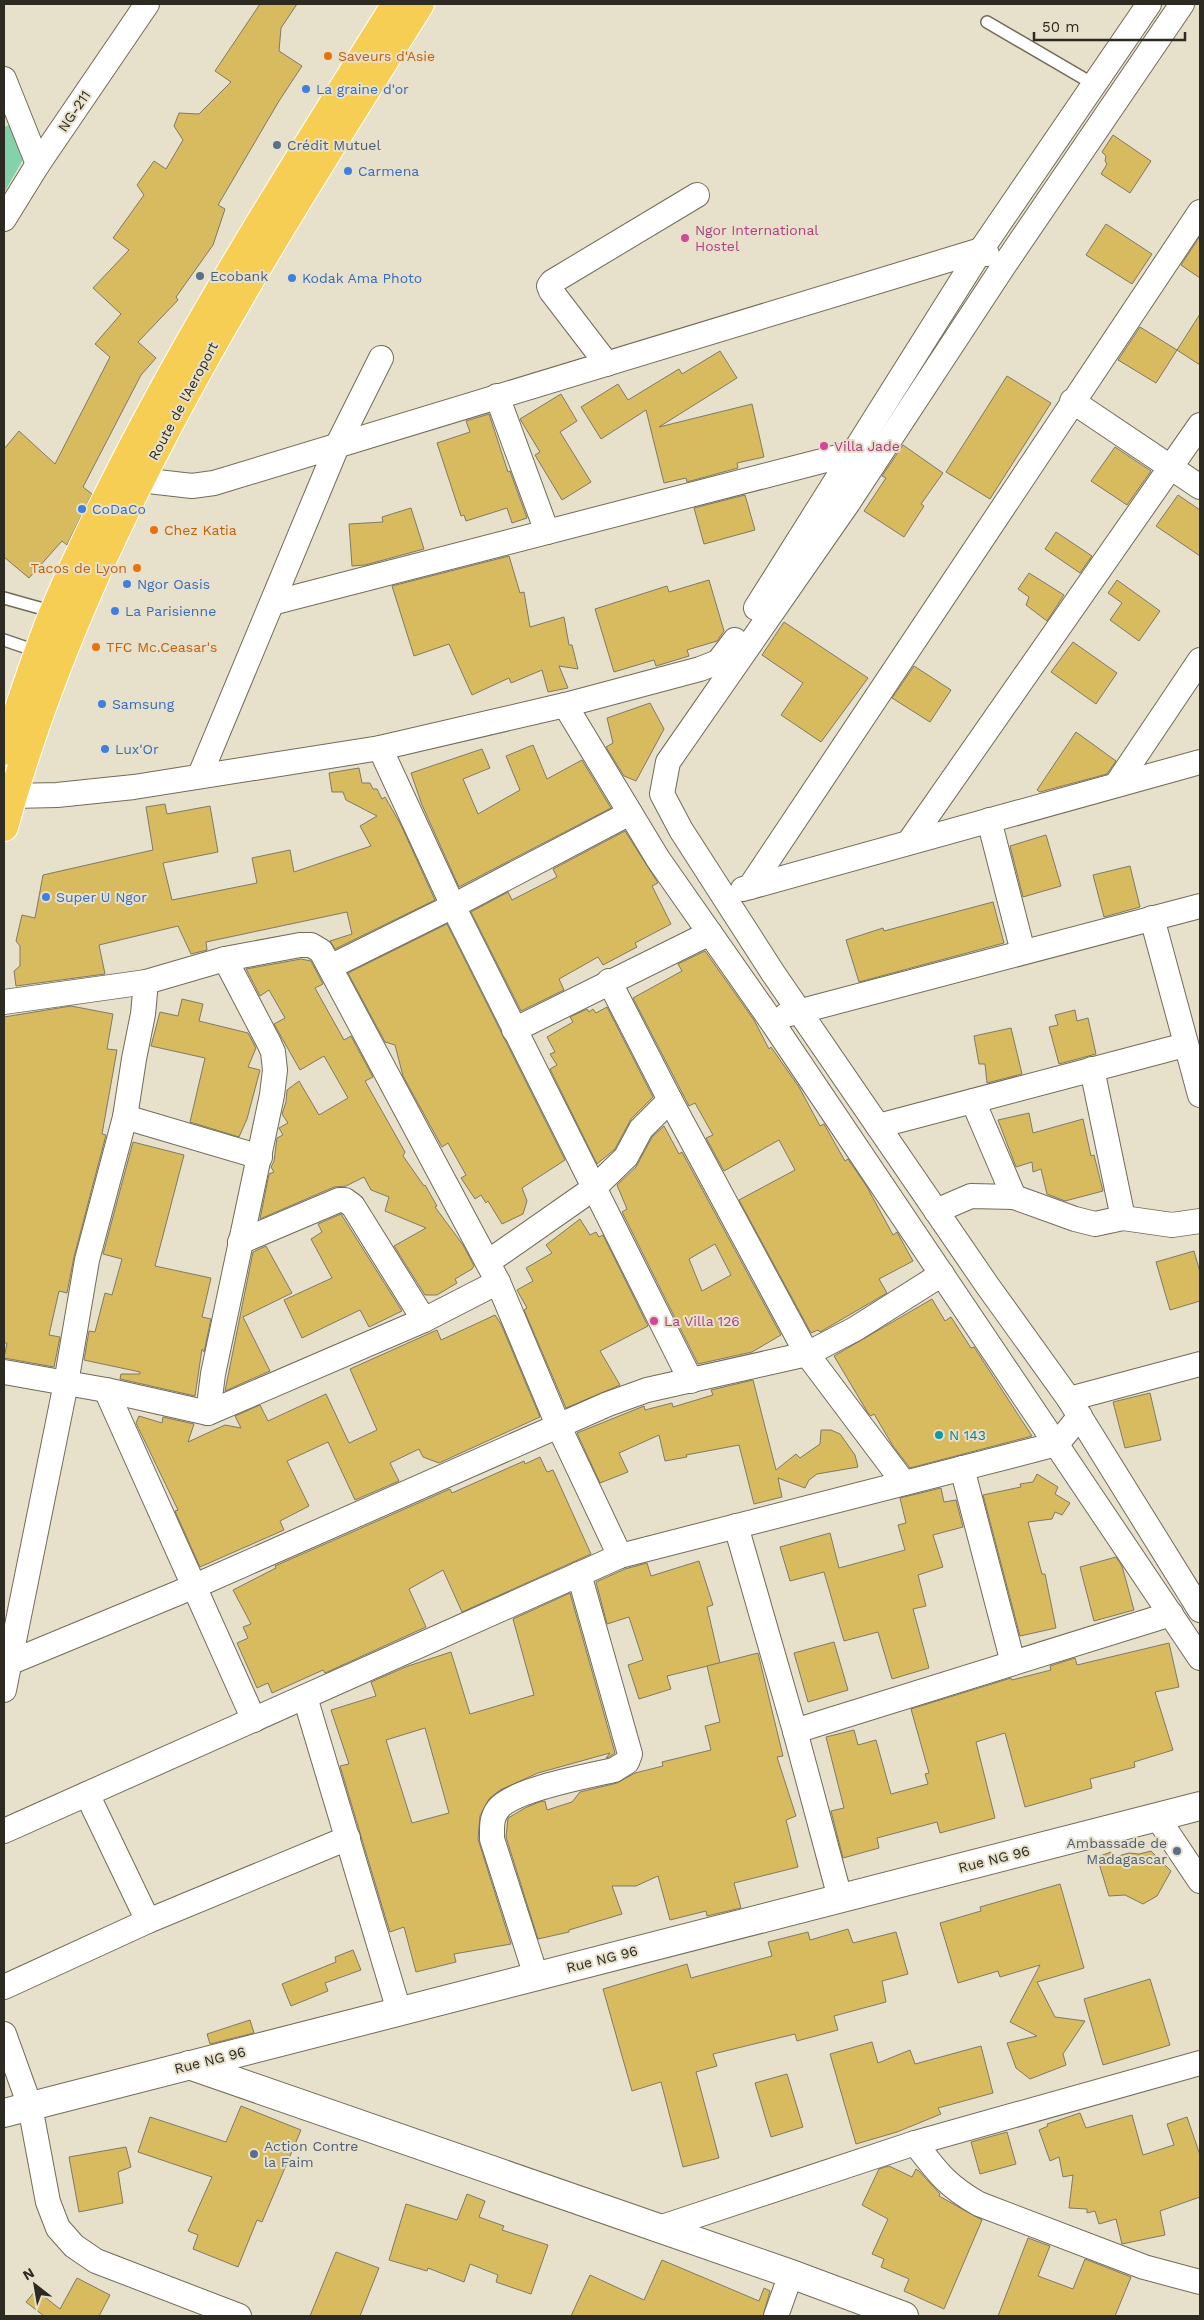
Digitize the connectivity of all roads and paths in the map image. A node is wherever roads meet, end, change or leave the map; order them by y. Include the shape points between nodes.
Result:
1 (146, 4) edge
2 (396, 4) edge
3 (420, 4) edge
4 (1149, 4) edge
5 (1182, 4) edge
6 (988, 22) dead end
7 (4, 79) edge
8 (1095, 85) junction
9 (38, 164) junction
10 (697, 195) dead end
11 (1200, 212) edge
12 (4, 219) edge
13 (981, 250) junction
14 (1005, 264) junction
15 (381, 358) dead end
16 (607, 364) junction
17 (497, 396) junction
18 (1072, 401) junction
19 (1200, 425) edge
20 (338, 444) junction
21 (853, 453) junction
22 (1172, 468) junction
23 (140, 480) junction
24 (1200, 487) edge
25 (547, 532) junction
26 (4, 598) edge
27 (272, 603) junction
28 (54, 612) junction
29 (4, 640) edge
30 (39, 652) junction
31 (1200, 660) edge
32 (565, 705) junction
33 (380, 748) junction
34 (4, 751) edge
35 (1200, 762) edge
36 (200, 775) junction
37 (1116, 785) junction
38 (12, 796) junction
39 (630, 813) junction
40 (989, 820) junction
41 (4, 827) edge
42 (909, 842) junction
43 (750, 887) junction
44 (722, 894) junction
45 (453, 906) junction
46 (1200, 906) edge
47 (1152, 918) junction
48 (710, 933) junction
49 (1023, 952) junction
50 (225, 958) junction
51 (330, 968) junction
52 (610, 980) junction
53 (146, 982) junction
54 (4, 1002) edge
55 (800, 1011) junction
56 (770, 1019) junction
57 (514, 1030) junction
58 (1185, 1045) junction
59 (1092, 1069) junction
60 (1200, 1095) edge
61 (670, 1100) junction
62 (973, 1101) junction
63 (126, 1117) junction
64 (878, 1126) junction
65 (260, 1157) junction
66 (594, 1188) junction
67 (1014, 1197) junction
68 (936, 1211) junction
69 (1124, 1218) junction
70 (1200, 1221) edge
71 (240, 1242) junction
72 (493, 1272) junction
73 (942, 1274) junction
74 (424, 1320) junction
75 (807, 1354) junction
76 (1200, 1364) edge
77 (4, 1372) edge
78 (691, 1381) junction
79 (66, 1383) junction
80 (106, 1390) junction
81 (1074, 1408) junction
82 (208, 1413) junction
83 (558, 1425) junction
84 (1057, 1444) junction
85 (962, 1468) junction
86 (904, 1482) junction
87 (736, 1526) junction
88 (620, 1556) junction
89 (579, 1574) junction
90 (194, 1586) junction
91 (1200, 1610) edge
92 (1171, 1614) junction
93 (1200, 1658) edge
94 (7, 1662) edge
95 (1013, 1664) junction
96 (4, 1690) edge
97 (305, 1697) junction
98 (254, 1720) junction
99 (795, 1731) junction
100 (87, 1794) junction
101 (1200, 1806) edge
102 (1157, 1817) junction
103 (4, 1831) edge
104 (348, 1838) junction
105 (1200, 1881) edge
106 (840, 1898) junction
107 (148, 1922) junction
108 (536, 1976) junction
109 (4, 1987) edge
110 (399, 2012) junction
111 (4, 2034) edge
112 (189, 2066) junction
113 (1200, 2066) edge
114 (17, 2110) edge
115 (915, 2143) junction
116 (656, 2228) junction
117 (791, 2274) junction
118 (1200, 2282) edge
119 (238, 2316) edge
120 (776, 2316) edge
121 (904, 2316) edge

1 - 9 street, NG-211
2 - 28 highway, Route de l'Aeroport via 323,118 181,359 103,507
3 - 23 highway, Route de l'Aeroport via 234,306
4 - 8 street
5 - 14 street
6 - 8 lane
7 - 9 street
8 - 13 street
9 - 12 street, NG-211
10 - 16 street via 549,286
11 - 18 street
13 - 14 street
13 - 16 street
13 - 21 street
14 - 44 street via 854,494 668,762 662,794
15 - 20 street
16 - 17 street
17 - 20 street
17 - 25 street
18 - 22 street
18 - 43 street
19 - 22 street
20 - 23 street via 214,483 192,486
20 - 27 street
21 - 25 street
21 - 32 street via 742,630 718,662
22 - 24 street
22 - 42 street
23 - 38 highway, Route de l'Aeroport via 72,628
25 - 27 street
26 - 28 lane
27 - 36 street
28 - 30 highway, Route de l'Aeroport
29 - 30 lane
30 - 34 highway, Route de l'Aeroport
31 - 37 street
32 - 33 street
32 - 39 street
33 - 36 street
33 - 45 street
35 - 37 street
36 - 38 street via 134,787
37 - 40 street
38 - 41 highway, Route de l'Aeroport
39 - 45 street
39 - 48 street
40 - 42 street
40 - 49 street
42 - 43 street
43 - 44 street
44 - 55 street
45 - 51 street
45 - 57 street
46 - 47 street
47 - 49 street
47 - 58 street
48 - 52 street
48 - 56 street
49 - 55 street
50 - 51 street via 307,945 321,951
50 - 53 street
50 - 65 street via 269,1043 275,1062
51 - 72 street
52 - 57 street
52 - 61 street
53 - 54 street
53 - 63 street
55 - 56 street
55 - 64 street
56 - 73 street
57 - 66 street
58 - 59 street
58 - 60 street
59 - 62 street
59 - 69 street
61 - 66 street via 642,1129 626,1157
61 - 75 street
62 - 64 street
62 - 67 street
63 - 65 street
63 - 79 street via 86,1260
64 - 68 street
65 - 71 street
66 - 72 street
66 - 78 street
67 - 68 street via 971,1196
67 - 69 street via 1075,1220 1095,1224
68 - 81 street
69 - 70 street via 1172,1225
71 - 74 street via 345,1200 353,1206
71 - 82 street
72 - 74 street
72 - 83 street
73 - 75 street via 855,1329
73 - 84 street
74 - 82 street
75 - 78 street
75 - 86 street
76 - 81 street
77 - 79 street
78 - 83 street via 648,1390
79 - 80 street
79 - 94 street
80 - 82 street
80 - 90 street
81 - 84 street
81 - 91 street
83 - 88 street
83 - 90 street
84 - 85 street
84 - 92 street
85 - 86 street
85 - 95 street
86 - 87 street
87 - 88 street
87 - 99 street
88 - 89 street
89 - 97 street
89 - 108 street via 630,1754 627,1762 614,1770 527,1792 498,1809 493,1819 492,1839
90 - 94 street
90 - 98 street
92 - 93 street
92 - 95 street
94 - 96 street
95 - 99 street
97 - 98 street
97 - 104 street
98 - 100 street
99 - 106 street
100 - 103 street
100 - 107 street
101 - 102 street, Rue NG 96
102 - 105 street
102 - 106 street, Rue NG 96
104 - 107 street
104 - 110 street
106 - 108 street, Rue NG 96
107 - 109 street
108 - 110 street, Rue NG 96
110 - 112 street, Rue NG 96
111 - 114 street
112 - 114 street, Rue NG 96
112 - 116 street
113 - 115 street
114 - 119 street via 58,2228 74,2246 96,2261
115 - 116 street
115 - 118 street via 940,2177 979,2204 1144,2267
116 - 117 street
117 - 120 street
117 - 121 street

